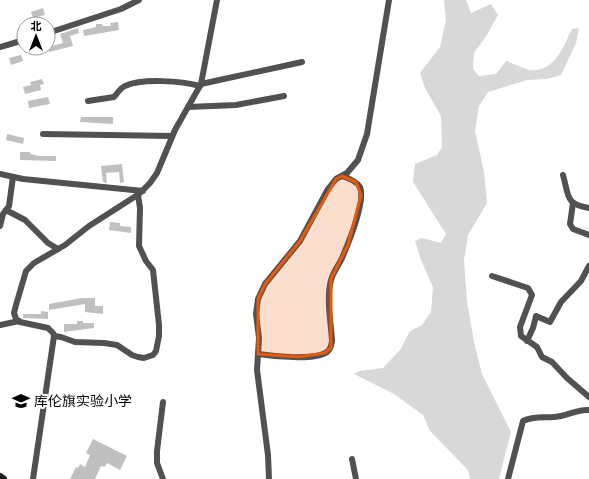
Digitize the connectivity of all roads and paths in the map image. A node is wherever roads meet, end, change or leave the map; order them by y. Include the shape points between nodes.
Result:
1 (139, 0) edge
2 (217, 0) edge
3 (389, 0) edge
4 (56, 30) edge
5 (16, 42) edge
6 (0, 47) edge
7 (302, 62) dead end
8 (200, 85) junction
9 (284, 96) dead end
10 (88, 100) dead end
11 (188, 108) junction
12 (43, 134) dead end
13 (172, 136) junction
14 (0, 174) edge
15 (563, 175) dead end
16 (342, 176) junction
17 (13, 177) junction
18 (140, 193) junction
19 (573, 204) junction
20 (589, 208) edge
21 (6, 210) junction
22 (0, 226) edge
23 (589, 235) edge
24 (58, 249) junction
25 (589, 266) edge
26 (492, 276) dead end
27 (19, 321) junction
28 (0, 325) edge
29 (54, 336) junction
30 (527, 341) junction
31 (258, 354) junction
32 (589, 397) edge
33 (163, 402) dead end
34 (589, 410) edge
35 (352, 460) dead end
36 (0, 477) edge
37 (3, 479) edge
38 (33, 479) edge
39 (163, 479) edge
40 (269, 479) edge
41 (356, 479) edge
42 (508, 479) edge

1 - 4 street via 121,10
2 - 8 street
3 - 16 street via 367,134 358,160
5 - 6 street
7 - 8 street
8 - 10 street via 184,82 138,83 122,87 114,97
8 - 11 street
9 - 11 street via 236,105
11 - 13 street
12 - 13 street
13 - 18 street via 157,173
14 - 17 street
15 - 19 street
16 - 31 street via 328,189 300,241 265,284 258,299 256,314
16 - 31 street via 356,182 361,195 348,245 331,279 331,348 326,353 299,357 283,358
17 - 18 street
17 - 21 street via 9,206
18 - 24 street
18 - 29 street via 140,246 153,270 159,325 156,351 144,358 132,355 117,345 75,342
19 - 20 street
19 - 23 street via 570,224 573,229
21 - 22 street
21 - 24 street via 24,220
24 - 27 street via 26,270 14,314
25 - 30 street via 581,281 561,302 550,322 536,316
26 - 30 street via 522,285 531,292 520,327 521,336
27 - 28 street
27 - 29 street via 48,328
29 - 38 street
30 - 32 street via 537,347 542,357 552,362
31 - 40 street via 257,370
33 - 39 street via 157,451 157,464
34 - 42 street via 523,421
35 - 41 street
36 - 37 main road

